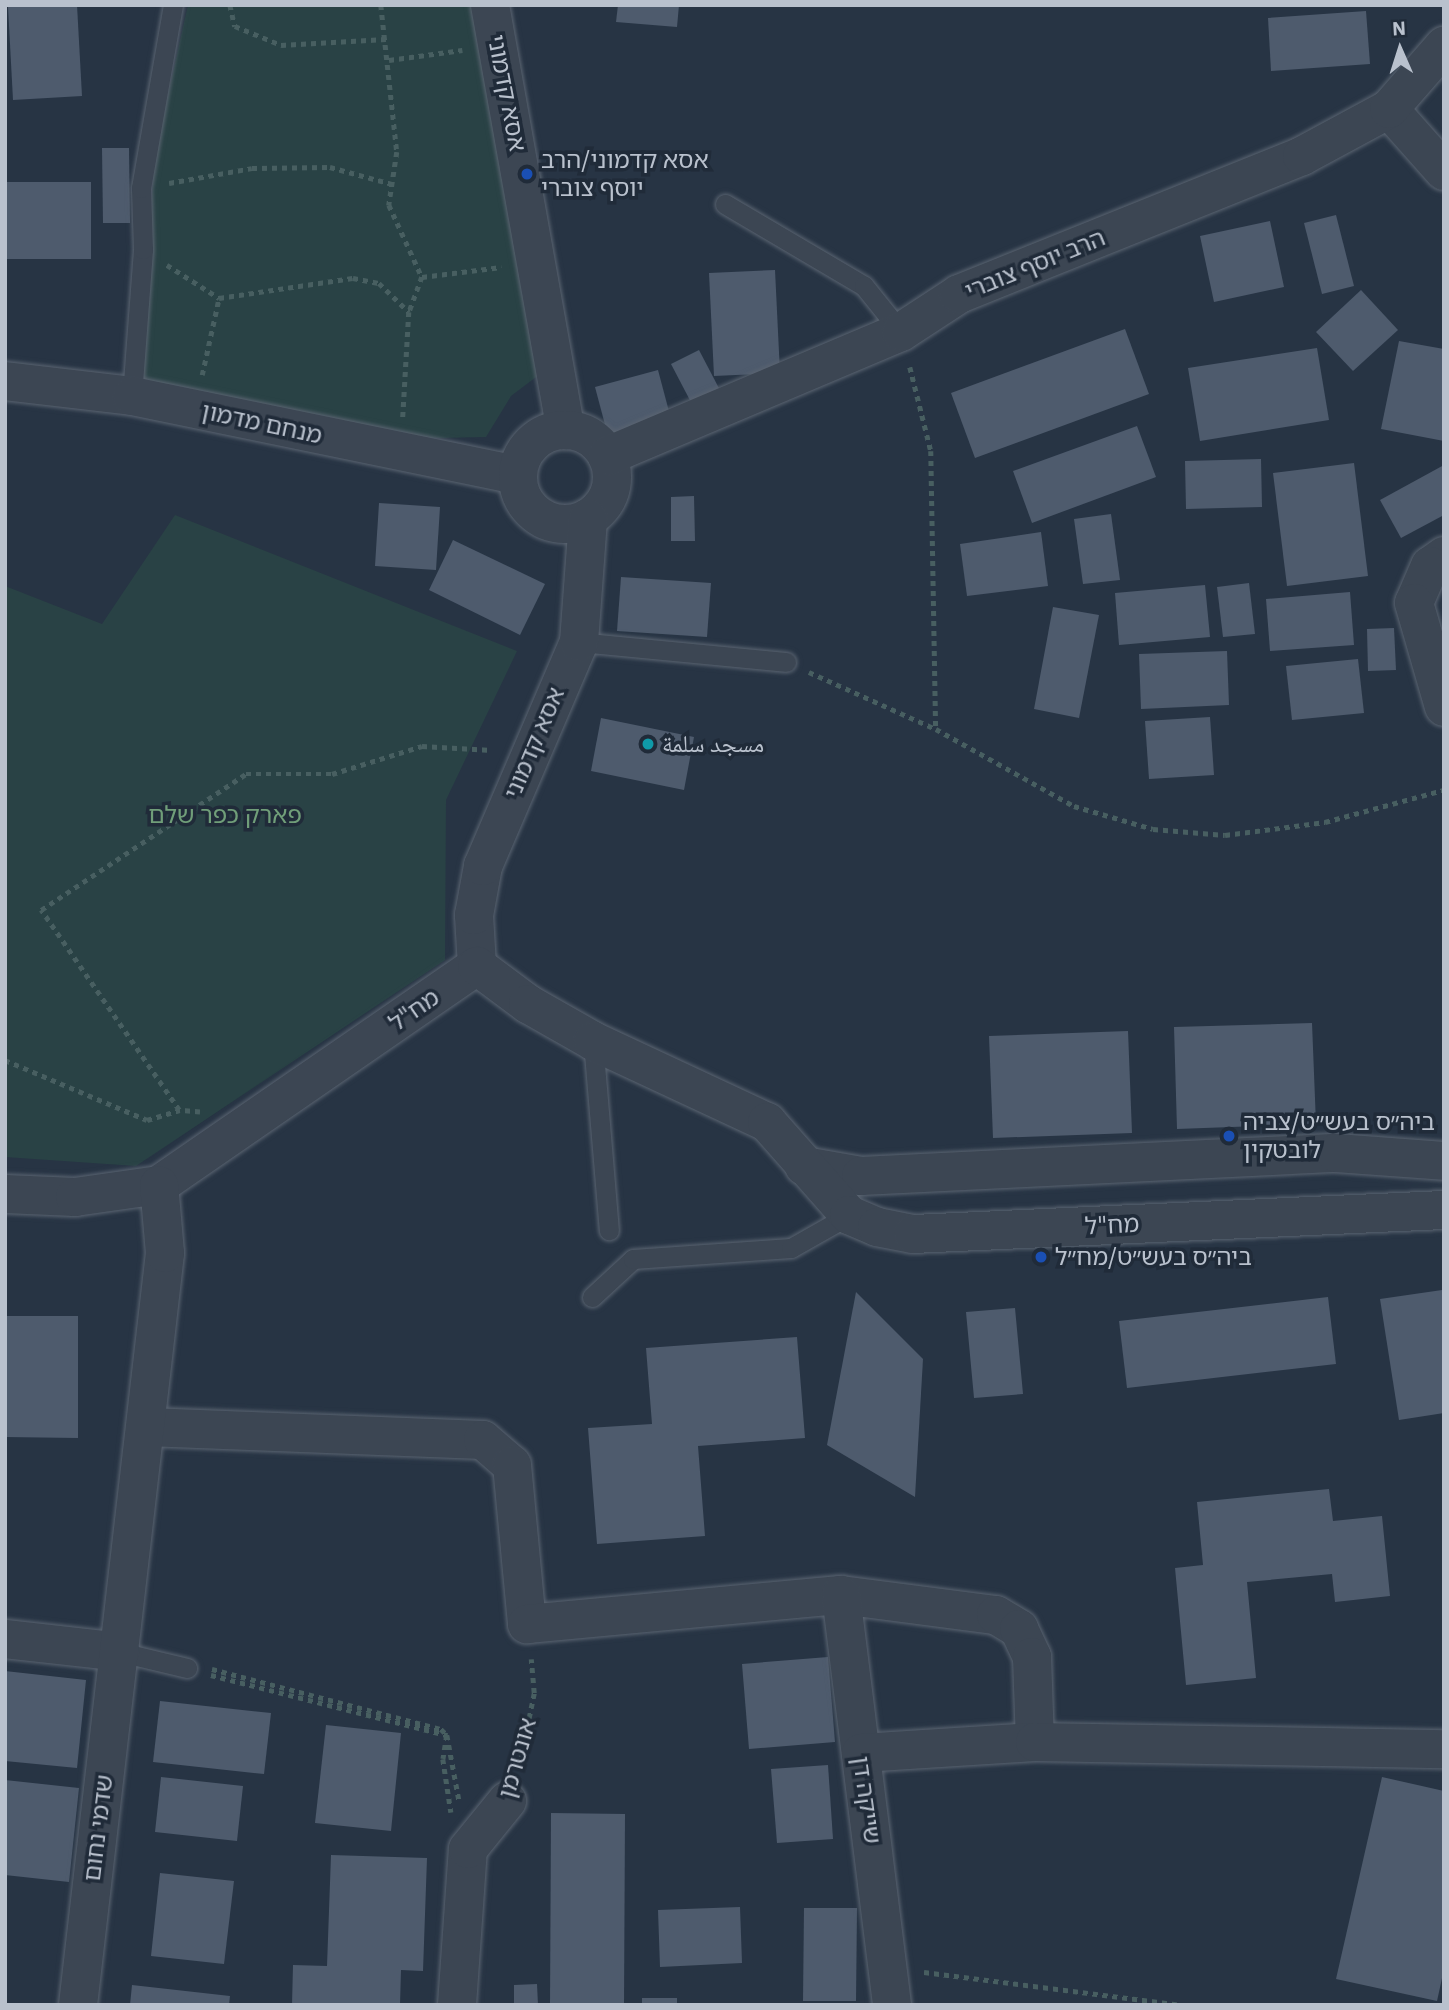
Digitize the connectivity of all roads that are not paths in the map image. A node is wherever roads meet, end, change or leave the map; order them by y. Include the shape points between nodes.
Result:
1 (173, 5) edge
2 (490, 5) edge
3 (1444, 46) edge
4 (1390, 109) junction
5 (1444, 171) edge
6 (725, 204) dead end
7 (901, 332) junction
8 (5, 381) edge
9 (132, 396) junction
10 (566, 430) junction
11 (607, 456) junction
12 (517, 475) junction
13 (589, 518) junction
14 (1437, 561) edge
15 (579, 642) junction
16 (786, 662) road end
17 (1444, 707) edge
18 (477, 967) junction
19 (593, 1041) junction
20 (1444, 1161) edge
21 (804, 1167) junction
22 (159, 1185) junction
23 (5, 1194) edge
24 (1444, 1210) edge
25 (849, 1215) junction
26 (609, 1230) dead end
27 (592, 1297) dead end
28 (147, 1427) junction
29 (841, 1595) junction
30 (5, 1639) edge
31 (120, 1652) junction
32 (194, 1668) road end
33 (1035, 1742) junction
34 (1444, 1749) edge
35 (860, 1753) junction
36 (507, 1801) road end
37 (890, 1986) edge
38 (78, 2005) edge
39 (457, 2005) edge

1 - 9 lane via 141,188 143,249
2 - 10 street, אסא קדמוני
3 - 4 street, הרב יוסף צוברי
4 - 5 street
4 - 7 street, הרב יוסף צוברי via 1302,156 959,294
6 - 7 lane via 864,286
7 - 11 street, הרב יוסף צוברי
8 - 9 street, מנחם מדמון
9 - 12 street, מנחם מדמון
10 - 11 street via 590,437
10 - 12 street via 538,438 520,460
11 - 13 street via 611,484 600,509
12 - 13 street via 524,502 534,513 561,524
13 - 15 street, אסא קדמוני
14 - 17 street via 1414,603
15 - 16 lane
15 - 18 street, אסא קדמוני via 528,752 483,866 474,915
18 - 19 street via 528,1004
18 - 22 street, מח"ל
19 - 21 street via 767,1122
19 - 26 lane
20 - 21 street via 1336,1153 898,1175
21 - 25 street
22 - 23 street, מח"ל via 75,1197
22 - 28 street, שדמי נחום via 165,1253
24 - 25 street, מח"ל via 913,1234
25 - 27 lane via 791,1248 633,1259
28 - 29 street via 483,1440 512,1465 527,1624
28 - 31 street, שדמי נחום
29 - 33 street via 996,1615 1020,1629 1032,1657
29 - 35 street, שייקה דן
30 - 31 street
31 - 32 lane
31 - 38 street, שדמי נחום
33 - 34 street
33 - 35 street
35 - 37 street, שייקה דן
36 - 39 street, אונטרמן via 460,1836

